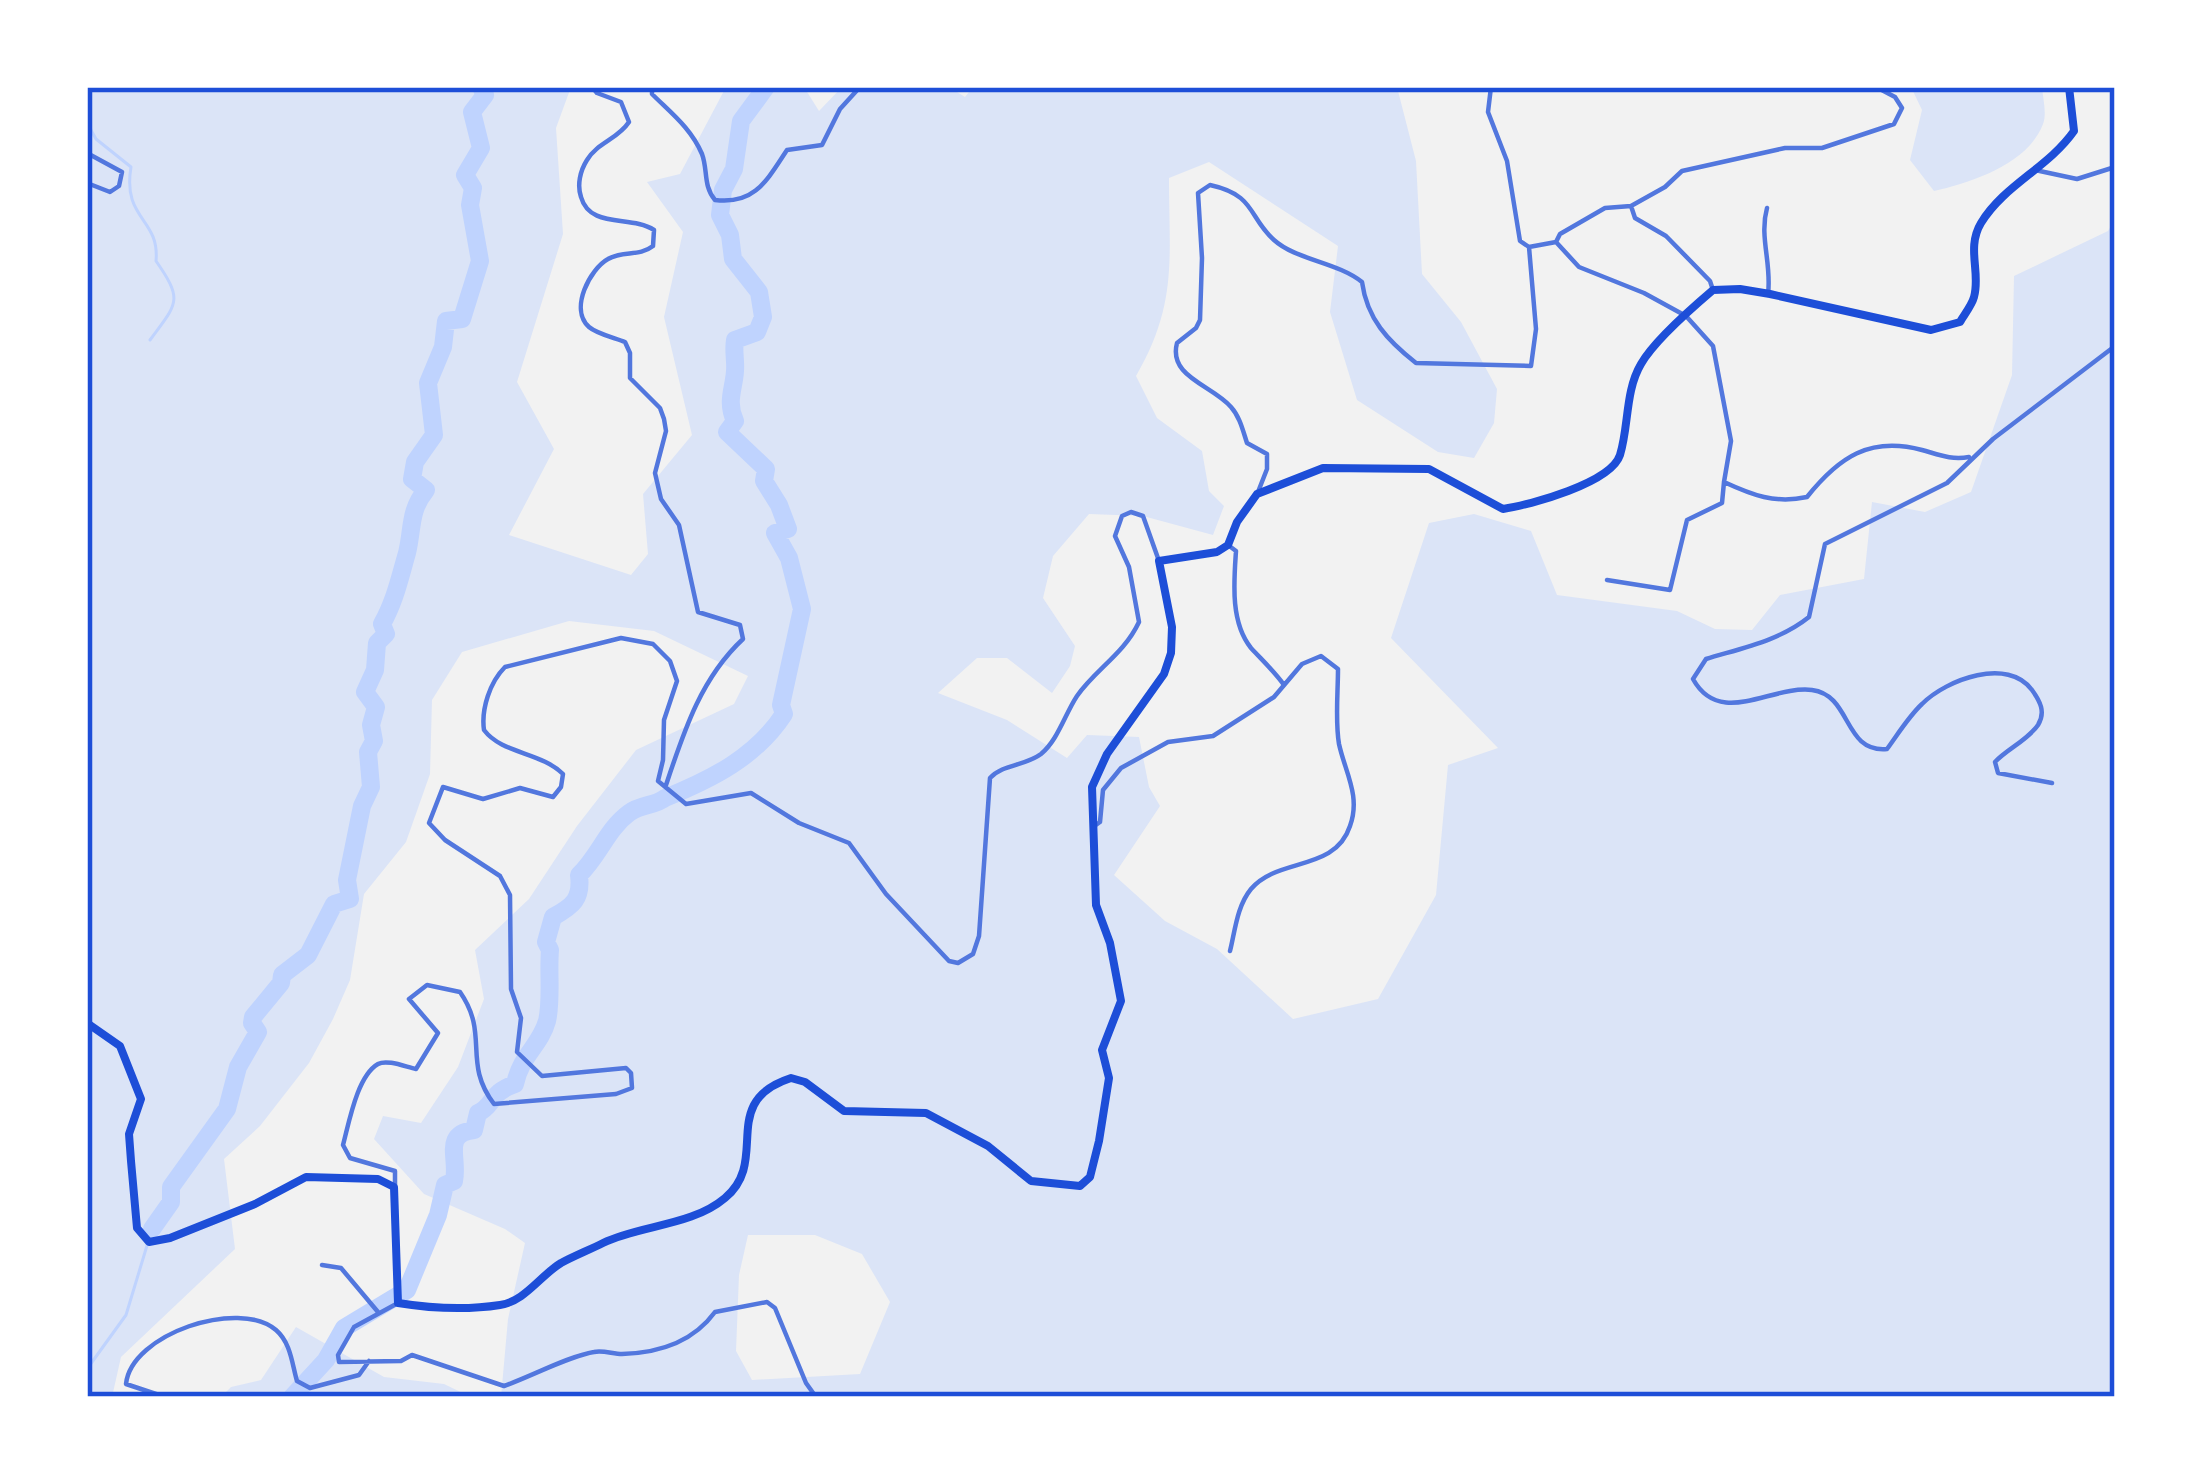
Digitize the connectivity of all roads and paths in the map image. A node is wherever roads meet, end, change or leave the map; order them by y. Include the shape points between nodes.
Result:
1 (592, 87) edge
2 (652, 87) edge
3 (860, 87) edge
4 (1491, 87) edge
5 (1876, 87) edge
6 (2069, 87) edge
7 (87, 153) edge
8 (2115, 167) edge
9 (2035, 170) junction
10 (87, 183) edge
11 (1631, 206) junction
12 (1767, 208) dead end
13 (1556, 242) junction
14 (1529, 247) junction
15 (1713, 290) junction
16 (1768, 294) junction
17 (1686, 316) junction
18 (2115, 346) edge
19 (1971, 457) junction
20 (1724, 482) junction
21 (1257, 494) junction
22 (1228, 544) junction
23 (1159, 562) junction
24 (1607, 580) dead end
25 (1284, 685) junction
26 (2052, 783) dead end
27 (666, 785) junction
28 (1093, 827) junction
29 (87, 898) edge
30 (87, 913) edge
31 (1230, 951) dead end
32 (87, 1023) edge
33 (394, 1187) junction
34 (322, 1264) dead end
35 (398, 1303) junction
36 (378, 1312) junction
37 (369, 1361) junction
38 (165, 1397) edge
39 (816, 1397) edge

1 - 27 street via 629,115 587,159 578,189 585,209 654,230 644,253 605,260 590,277 584,317 625,343 630,378 660,408 666,431 655,472 679,525 698,612 744,630 688,718
2 - 3 street via 686,125 705,161 706,188 721,202 759,192 788,150 822,145
4 - 14 street via 1488,112 1508,161 1520,242
5 - 11 street via 1899,103 1894,124 1822,148 1682,171
6 - 9 main road via 2074,131
7 - 10 street via 122,172 110,192
8 - 9 street via 2077,179
9 - 16 main road via 1998,198 1977,229 1975,296 1960,322 1931,330
11 - 13 street via 1605,208
11 - 15 street
12 - 16 street
13 - 14 street
13 - 17 street via 1579,267
14 - 21 street via 1531,366 1416,363 1378,328 1362,282 1350,272 1276,242 1232,192 1202,188 1200,320 1177,343 1175,360 1233,409 1247,443 1267,454
15 - 16 main road
15 - 17 main road
17 - 20 street via 1713,346 1720,375 1731,441
17 - 21 main road via 1641,364 1614,466 1561,494 1503,509 1429,469 1323,467
18 - 19 street
19 - 20 street via 1869,446 1837,464 1807,497 1791,500 1762,499
19 - 26 street via 1934,491 1825,544 1809,617 1798,626 1706,659 1693,679 1711,700 1825,694 1862,744 1876,750 1887,748 1925,700 1984,672 2014,675 2040,701 2041,718 1995,769
20 - 24 street via 1722,503 1688,520 1670,590
21 - 22 main road
22 - 23 main road via 1202,557
22 - 25 street via 1236,551 1241,627
23 - 27 street via 1142,516 1122,516 1115,536 1138,622 1039,756 990,778 979,936 965,961 949,961 849,842 752,793 695,805 679,802
23 - 28 main road via 1171,653 1096,775
25 - 28 street via 1213,736 1168,742 1121,768 1103,790
25 - 31 street via 1312,658 1338,669 1339,743 1353,815 1327,856 1249,890
27 - 33 street via 657,776 677,681 653,644 621,638 514,663 495,676 484,730 558,768 562,788 553,797 520,788 483,799 443,787 429,823 500,876 510,895 517,1052 542,1076 626,1068 632,1088 494,1104 476,1073 479,1032 470,1006 460,992 427,986 409,1000 438,1033 416,1069 376,1066 355,1098 343,1145 350,1158 395,1171
28 - 35 main road via 1096,905 1120,1000 1102,1050 1109,1078 1099,1141 1090,1178 1080,1186 1031,1180 926,1113 844,1111 791,1078 758,1095 743,1170 726,1197 611,1239 504,1305
29 - 30 main road
32 - 33 main road via 120,1046 141,1100 130,1161 137,1228 149,1242 305,1177 378,1179
33 - 35 main road
34 - 36 street via 341,1268
35 - 36 street
36 - 37 street via 353,1327 338,1355 339,1362
37 - 38 street via 359,1375 310,1388 297,1382 276,1329 256,1320 210,1322 170,1334 132,1364 125,1384
37 - 39 street via 412,1355 504,1387 597,1350 668,1346 715,1312 767,1302

